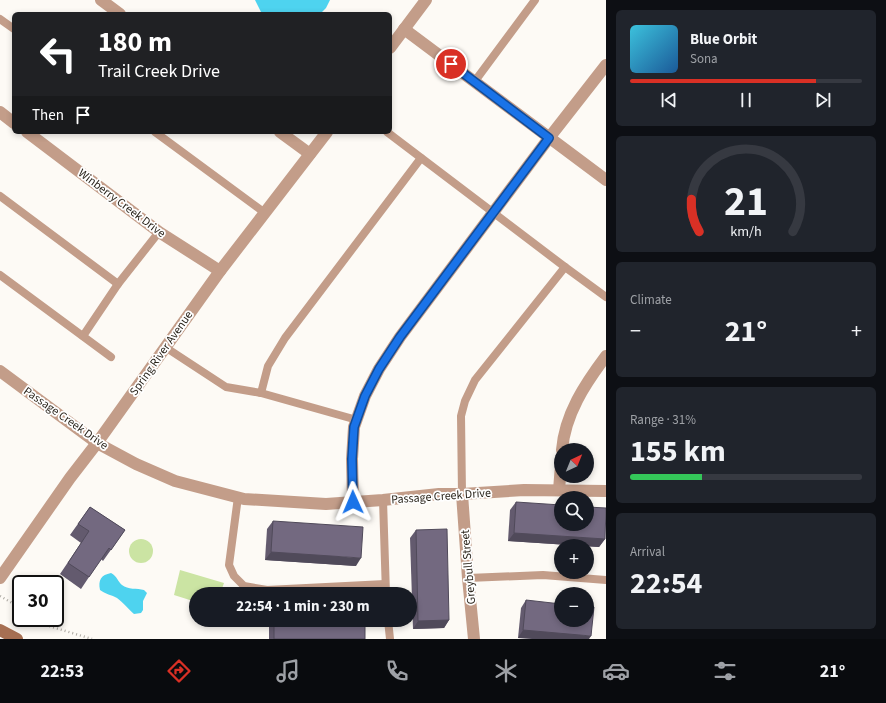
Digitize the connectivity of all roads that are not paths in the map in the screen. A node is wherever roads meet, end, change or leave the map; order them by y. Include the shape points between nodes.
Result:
1 (101, 0) edge
2 (426, 0) edge
3 (535, 0) edge
4 (117, 12) edge
5 (0, 19) edge
6 (12, 28) edge
7 (404, 29) junction
8 (392, 45) edge
9 (606, 67) edge
10 (475, 82) junction
11 (0, 112) edge
12 (12, 121) edge
13 (30, 134) edge
14 (158, 134) edge
15 (283, 134) edge
16 (325, 134) edge
17 (390, 134) edge
18 (549, 138) junction
19 (310, 154) junction
20 (421, 158) junction
21 (606, 180) edge
22 (0, 196) edge
23 (266, 213) junction
24 (493, 213) junction
25 (159, 232) junction
26 (565, 268) junction
27 (220, 271) junction
28 (0, 275) edge
29 (118, 284) junction
30 (606, 296) edge
31 (83, 336) junction
32 (165, 347) junction
33 (606, 356) edge
34 (111, 357) dead end
35 (0, 371) edge
36 (261, 393) junction
37 (356, 420) junction
38 (98, 443) junction
39 (563, 443) edge
40 (560, 483) edge
41 (559, 490) junction
42 (606, 491) edge
43 (462, 494) junction
44 (238, 497) junction
45 (383, 500) junction
46 (353, 502) junction
47 (0, 578) edge
48 (468, 578) junction
49 (606, 580) edge
50 (385, 584) junction
51 (385, 587) edge
52 (389, 627) edge
53 (0, 630) edge
54 (17, 639) edge
55 (390, 639) edge
56 (474, 639) edge

1 - 4 street
2 - 7 street
3 - 10 lane
5 - 6 lane
7 - 8 street
7 - 10 street
9 - 18 street
10 - 18 street
11 - 12 street
13 - 25 street, Winberry Creek Drive
14 - 23 lane
15 - 19 street
16 - 19 street, Spring River Avenue
17 - 20 lane
18 - 21 street
18 - 24 street
19 - 23 street, Spring River Avenue
20 - 24 lane
20 - 36 lane via 285,338 268,366
22 - 29 lane
23 - 27 street, Spring River Avenue
24 - 26 lane
24 - 37 street via 400,337 379,369
25 - 27 street, Winberry Creek Drive
25 - 29 lane
26 - 30 lane
26 - 43 lane via 475,380 465,401 461,416
27 - 32 street, Spring River Avenue
28 - 31 lane
29 - 31 lane
31 - 34 lane
32 - 36 lane via 226,386
32 - 38 street, Spring River Avenue
33 - 39 street via 588,380 572,411
35 - 38 street, Passage Creek Drive
36 - 37 lane
37 - 46 street via 352,459
38 - 44 street, Passage Creek Drive via 136,464 175,481
38 - 47 street, Spring River Avenue via 70,478
40 - 41 street
41 - 42 street, Passage Creek Drive
41 - 43 street, Passage Creek Drive
43 - 45 street, Passage Creek Drive
43 - 48 street, Greybull Street
44 - 46 street, Passage Creek Drive via 326,504
44 - 50 lane via 229,565 234,576 244,586 267,590
45 - 46 street, Passage Creek Drive
45 - 50 lane
48 - 49 lane via 543,575
48 - 56 street, Greybull Street
50 - 51 lane
52 - 55 lane
53 - 54 main road

